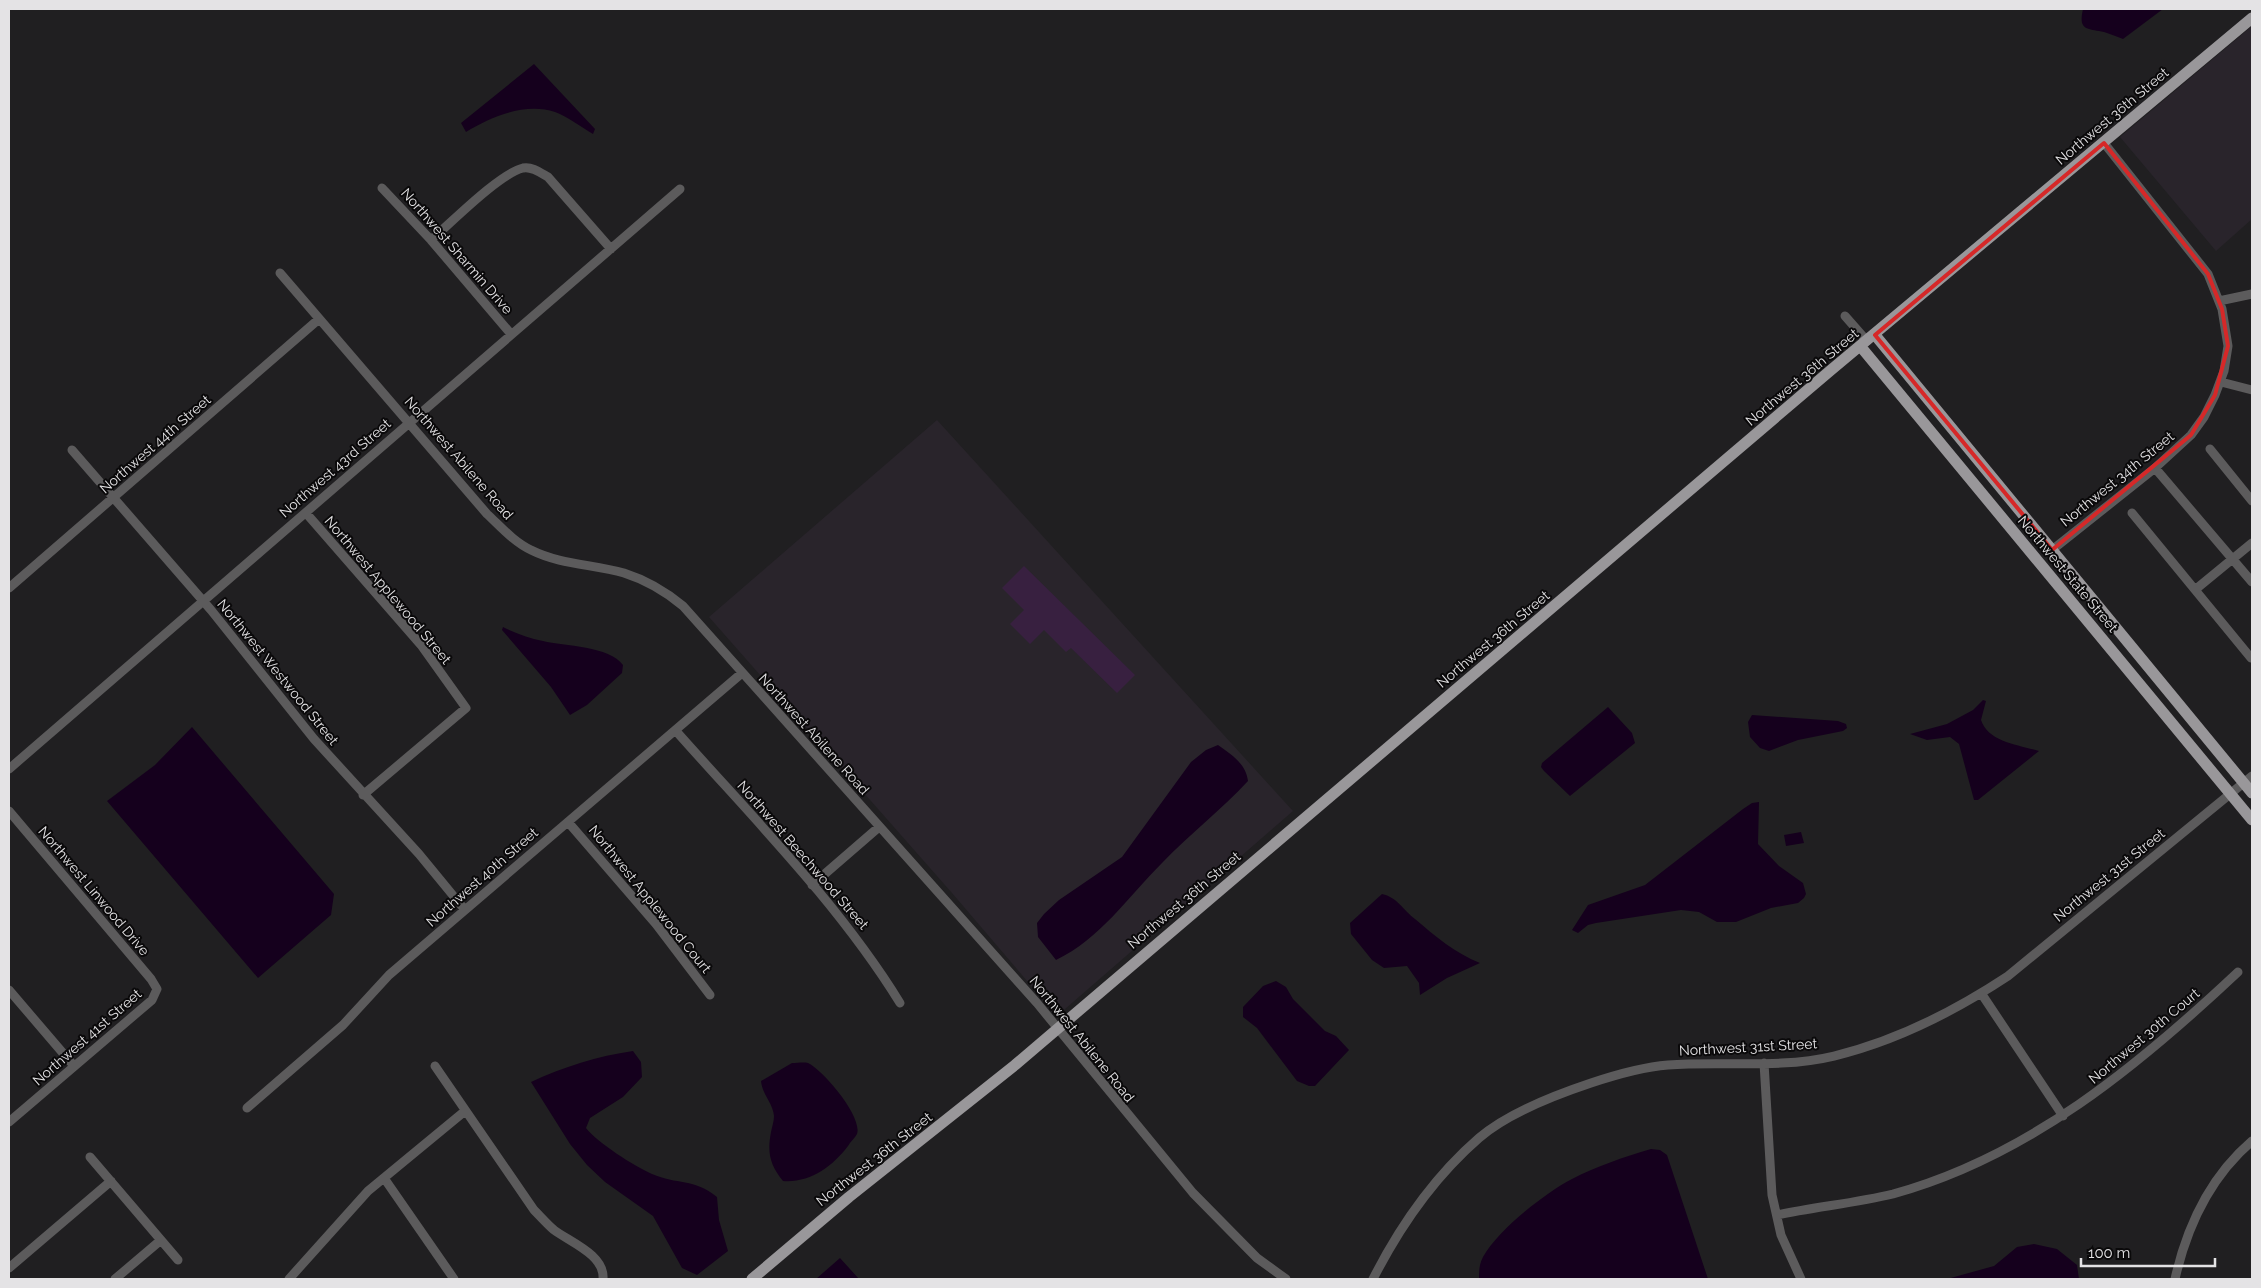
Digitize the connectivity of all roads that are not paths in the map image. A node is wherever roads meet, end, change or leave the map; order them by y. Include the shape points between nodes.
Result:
1 (2252, 18) edge
2 (2104, 143) junction
3 (382, 188) dead end
4 (680, 189) dead end
5 (431, 240) junction
6 (611, 249) junction
7 (280, 273) dead end
8 (2252, 294) edge
9 (2219, 301) junction
10 (1845, 316) dead end
11 (319, 320) junction
12 (511, 334) junction
13 (1868, 341) junction
14 (2221, 382) junction
15 (2252, 390) edge
16 (408, 422) junction
17 (2210, 449) dead end
18 (72, 450) dead end
19 (2155, 468) junction
20 (114, 498) junction
21 (2252, 501) edge
22 (306, 513) junction
23 (2132, 513) dead end
24 (2252, 543) edge
25 (2052, 550) junction
26 (2232, 559) junction
27 (2252, 582) edge
28 (9, 588) edge
29 (2196, 589) junction
30 (203, 602) junction
31 (2251, 658) edge
32 (742, 673) junction
33 (676, 730) junction
34 (9, 769) edge
35 (2248, 779) edge
36 (2230, 793) junction
37 (2252, 793) edge
38 (363, 795) junction
39 (9, 811) edge
40 (2252, 820) edge
41 (568, 822) junction
42 (879, 827) junction
43 (812, 885) junction
44 (465, 910) junction
45 (2238, 972) dead end
46 (156, 989) joint
47 (9, 990) edge
48 (1981, 993) junction
49 (710, 995) dead end
50 (900, 1003) dead end
51 (1057, 1028) junction
52 (1764, 1063) junction
53 (74, 1066) junction
54 (435, 1066) dead end
55 (247, 1108) dead end
56 (465, 1111) junction
57 (2063, 1116) junction
58 (9, 1122) edge
59 (2252, 1141) edge
60 (90, 1157) dead end
61 (384, 1178) junction
62 (111, 1181) junction
63 (1777, 1216) junction
64 (161, 1240) junction
65 (178, 1260) dead end
66 (9, 1268) edge
67 (451, 1278) edge
68 (115, 1279) edge
69 (289, 1279) edge
70 (603, 1279) edge
71 (752, 1279) edge
72 (1286, 1279) edge
73 (1373, 1279) edge
74 (1801, 1279) edge
75 (2175, 1279) edge

1 - 2 main road, Northwest 36th Street
2 - 9 street, Northwest 34th Street via 2208,274
2 - 13 main road, Northwest 36th Street
3 - 5 street, Northwest Sharmin Drive
4 - 6 street, Northwest 43rd Street
5 - 6 street via 508,175 524,168 548,177
5 - 12 street, Northwest Sharmin Drive
6 - 12 street, Northwest 43rd Street
7 - 11 street, Northwest Abilene Road
8 - 9 street
9 - 14 street, Northwest 34th Street via 2228,346
10 - 13 street
11 - 16 street, Northwest Abilene Road
11 - 20 street, Northwest 44th Street
12 - 16 street, Northwest 43rd Street
13 - 25 main road, Northwest State Street
13 - 36 main road, Northwest State Street
13 - 51 main road, Northwest 36th Street
14 - 15 street
14 - 19 street, Northwest 34th Street via 2204,417 2180,446
16 - 22 street, Northwest 43rd Street
16 - 32 street, Northwest Abilene Road via 487,514 512,538 551,558 623,573 666,592 683,606
17 - 21 street
18 - 20 street, Northwest Westwood Street
19 - 25 street, Northwest 34th Street
19 - 26 street
20 - 28 street, Northwest 44th Street
20 - 30 street, Northwest Westwood Street
22 - 30 street, Northwest 43rd Street
22 - 38 street, Northwest Applewood Street via 420,645 466,708
23 - 29 street
24 - 26 street
25 - 35 main road, Northwest State Street
26 - 27 street
26 - 29 street
29 - 31 street
30 - 34 street, Northwest 43rd Street
30 - 38 street, Northwest Westwood Street
32 - 33 street, Northwest 40th Street
32 - 42 street, Northwest Abilene Road
33 - 41 street, Northwest 40th Street
33 - 43 street, Northwest Beechwood Street
35 - 36 street, Northwest 31st Street
35 - 37 main road, Northwest State Street
36 - 40 main road, Northwest State Street
36 - 48 street, Northwest 31st Street via 2008,976
38 - 44 street, Northwest Westwood Street via 419,854
39 - 46 street, Northwest Linwood Drive via 151,979
41 - 44 street, Northwest 40th Street
41 - 49 street, Northwest Applewood Court via 656,924
42 - 43 street
42 - 51 street, Northwest Abilene Road
43 - 50 street, Northwest Beechwood Street via 869,954
44 - 55 street, Northwest 40th Street via 389,975 342,1025
45 - 57 street, Northwest 30th Court via 2163,1040
46 - 53 street, Northwest 41st Street via 152,1000
47 - 53 street
48 - 52 street, Northwest 31st Street via 1930,1021 1860,1048 1833,1056
48 - 57 street
51 - 71 main road, Northwest 36th Street
51 - 72 street, Northwest Abilene Road via 1193,1193 1257,1258
52 - 63 street via 1772,1195
52 - 73 street, Northwest 31st Street via 1665,1065 1616,1075 1523,1111 1480,1137 1437,1180 1402,1226
53 - 58 street, Northwest 41st Street
54 - 56 street
56 - 61 street
56 - 70 street via 534,1210 594,1259
57 - 63 street, Northwest 30th Court via 2020,1142 1892,1194
59 - 75 street via 2217,1178 2192,1221
60 - 62 street
61 - 67 street
61 - 69 street via 356,1204
62 - 64 street
62 - 66 street
63 - 74 street via 1781,1235
64 - 65 street
64 - 68 street

